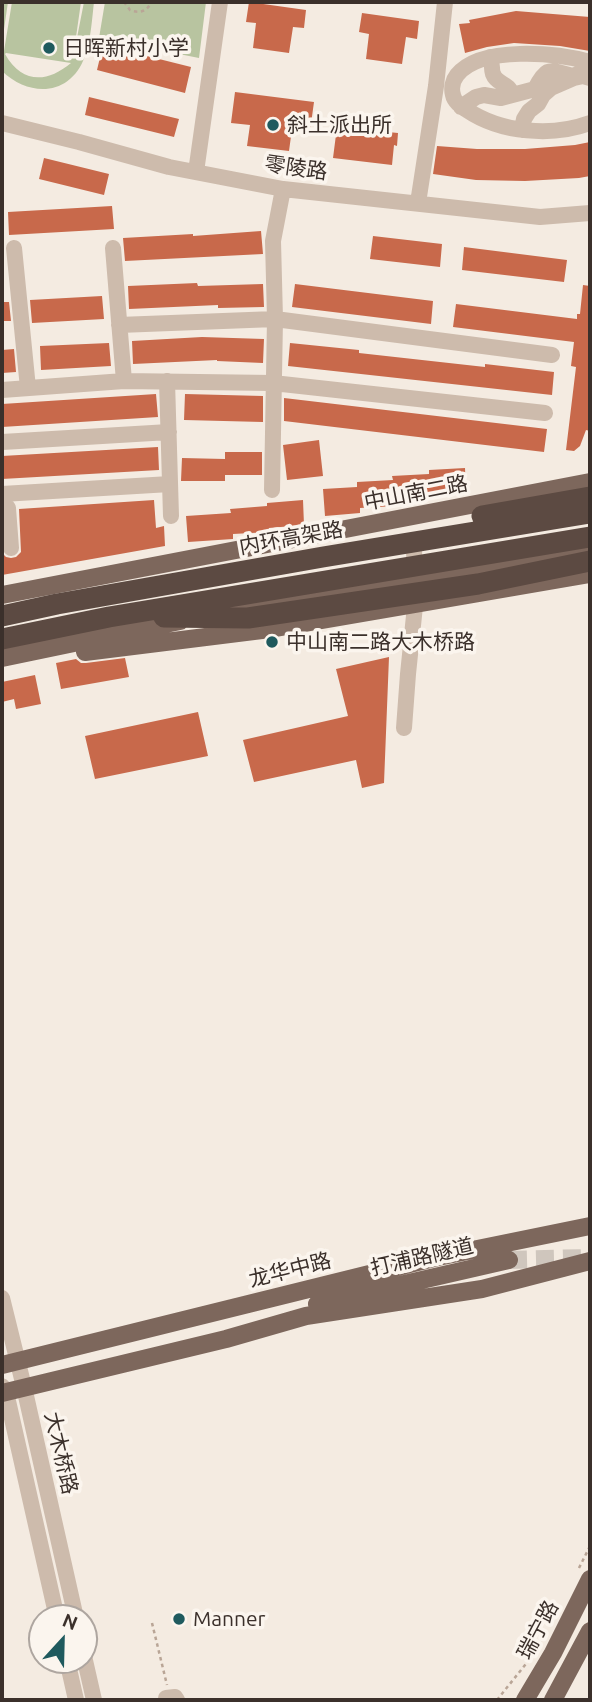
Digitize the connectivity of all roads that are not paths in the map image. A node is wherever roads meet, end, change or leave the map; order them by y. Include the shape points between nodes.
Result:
1 (220, 2) edge
2 (445, 2) edge
3 (490, 57) junction
4 (588, 72) edge
5 (444, 87) junction
6 (543, 89) junction
7 (512, 95) junction
8 (461, 107) junction
9 (2, 123) edge
10 (590, 123) edge
11 (522, 130) junction
12 (196, 173) junction
13 (283, 189) junction
14 (418, 203) junction
15 (590, 213) edge
16 (14, 248) dead end
17 (113, 248) dead end
18 (275, 319) junction
19 (119, 325) junction
20 (552, 355) dead end
21 (124, 381) junction
22 (167, 381) junction
23 (273, 383) junction
24 (28, 388) junction
25 (2, 390) edge
26 (545, 414) dead end
27 (169, 432) junction
28 (2, 442) edge
29 (590, 482) edge
30 (170, 484) junction
31 (272, 490) dead end
32 (2, 494) edge
33 (590, 497) edge
34 (2, 500) edge
35 (590, 512) edge
36 (171, 516) dead end
37 (590, 537) edge
38 (414, 546) junction
39 (11, 548) dead end
40 (590, 552) edge
41 (590, 561) edge
42 (590, 574) edge
43 (414, 579) junction
44 (98, 596) junction
45 (2, 597) edge
46 (415, 606) junction
47 (2, 616) edge
48 (109, 617) junction
49 (2, 639) edge
50 (2, 658) edge
51 (404, 728) dead end
52 (590, 1226) edge
53 (509, 1261) tunnel mouth
54 (590, 1261) edge
55 (2, 1298) edge
56 (226, 1339) junction
57 (10, 1363) edge
58 (24, 1387) junction
59 (3, 1390) edge
60 (584, 1575) edge
61 (54, 1604) edge
62 (73, 1604) edge
63 (590, 1631) edge
64 (70, 1674) edge
65 (88, 1674) edge
66 (76, 1700) edge
67 (94, 1700) edge
68 (525, 1700) edge
69 (554, 1700) edge

1 - 12 street
2 - 5 street
3 - 4 street via 547,55
3 - 5 street via 464,68
3 - 7 street via 494,77 509,87
4 - 6 street via 573,76 548,72 540,79
5 - 8 street
5 - 14 street
6 - 7 street
6 - 11 street
7 - 8 street via 484,95
8 - 11 street via 497,125
9 - 12 street, 零陵路
10 - 11 street via 561,130
12 - 13 street, 零陵路
13 - 14 street, 零陵路
13 - 18 street via 273,241
14 - 15 street, 零陵路 via 540,217
16 - 24 street
17 - 19 street
18 - 19 street
18 - 20 street
18 - 23 street
19 - 21 street
21 - 22 street
21 - 24 street
22 - 23 street
22 - 27 street
23 - 26 street
23 - 31 street
24 - 25 street
27 - 28 street
27 - 30 street
29 - 45 main road, 中山南二路
30 - 32 street
30 - 36 street
33 - 44 highway, bridge via 283,551
34 - 39 street via 8,508
35 - 38 main road, 中山南二路
35 - 44 highway, 内环高架路, bridge
37 - 48 highway, bridge
38 - 43 street
38 - 45 main road, 中山南二路 via 354,559
40 - 43 main road
41 - 48 highway, bridge via 478,584 248,618
42 - 46 main road
43 - 46 street
43 - 50 main road via 261,604
44 - 47 highway, 内环高架路, bridge
46 - 50 main road via 270,629
46 - 51 street
48 - 49 highway, bridge
52 - 57 main road, 龙华中路 via 438,1257
53 - 56 main road, 打浦路隧道 via 318,1303
54 - 56 main road via 482,1289 306,1316
55 - 57 street, 大木桥路
56 - 58 main road
57 - 58 street, 大木桥路
58 - 59 main road
58 - 62 street, 大木桥路
59 - 61 street, 大木桥路
60 - 68 main road, 瑞宁路 via 553,1653
63 - 69 main road
64 - 66 street
65 - 67 street

